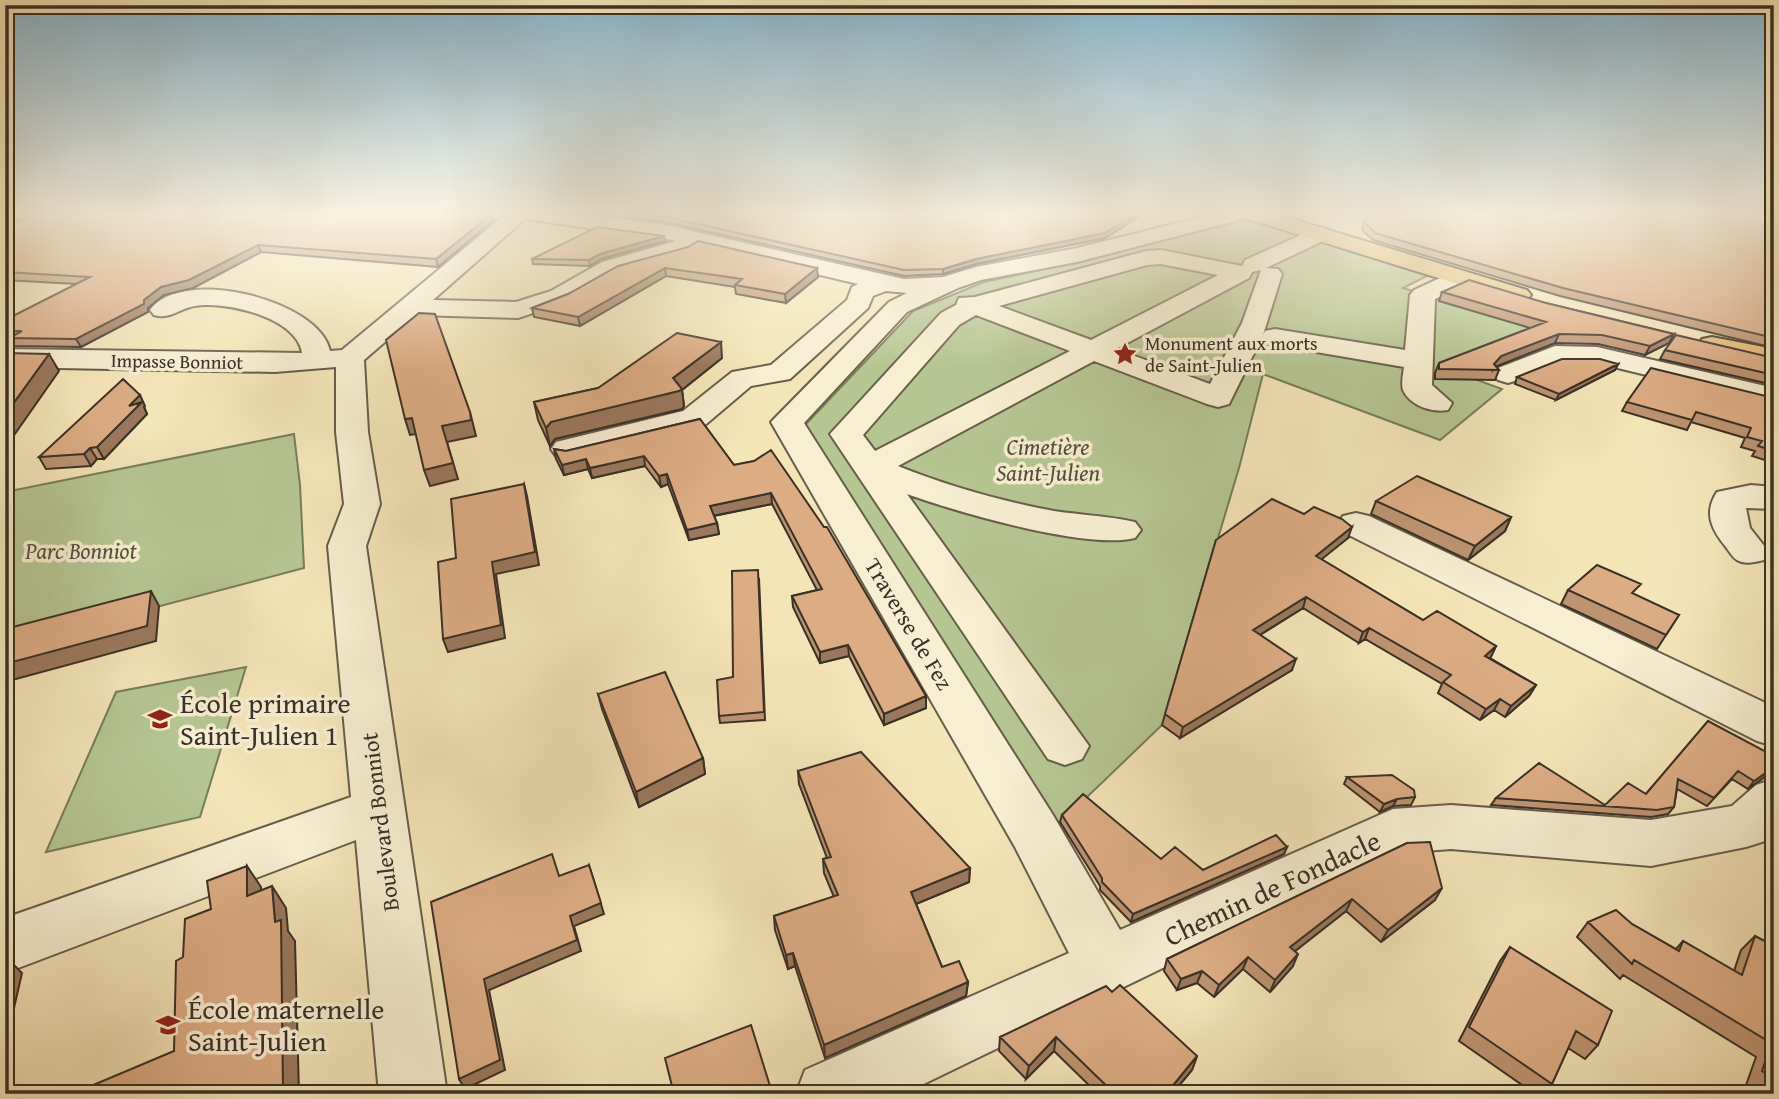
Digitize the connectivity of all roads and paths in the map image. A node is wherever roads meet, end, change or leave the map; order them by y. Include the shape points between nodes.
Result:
1 (460, 264) edge
2 (620, 264) edge
3 (803, 264) edge
4 (1028, 264) edge
5 (1123, 264) edge
6 (1200, 264) edge
7 (1270, 264) edge
8 (1415, 264) edge
9 (1462, 279) junction
10 (905, 291) junction
11 (1539, 301) edge
12 (974, 305) junction
13 (408, 307) junction
14 (163, 310) dead end
15 (1275, 337) dead end
16 (1688, 339) edge
17 (1093, 350) junction
18 (5, 358) edge
19 (1774, 358) edge
20 (334, 360) junction
21 (1419, 361) junction
22 (1508, 374) dead end
23 (1774, 397) edge
24 (1437, 403) dead end
25 (569, 449) edge
26 (870, 467) junction
27 (1774, 498) edge
28 (1356, 524) dead end
29 (1122, 530) dead end
30 (1750, 552) dead end
31 (1774, 728) edge
32 (1065, 746) dead end
33 (379, 809) junction
34 (1764, 821) edge
35 (5, 946) edge
36 (1107, 966) junction
37 (413, 1094) edge
38 (829, 1094) edge

1 - 13 street
2 - 13 street via 559,296 518,310
3 - 10 street
4 - 10 street
5 - 12 street
6 - 17 street via 1241,272
7 - 17 street via 1261,270 1255,323 1218,398
8 - 9 main road
9 - 11 main road
9 - 21 street via 1423,295
10 - 12 street
10 - 25 street via 859,303 780,373 742,378 694,418
10 - 36 street, Traverse de Fez via 787,422 1034,831
12 - 17 street
12 - 26 street via 950,319 846,434
13 - 20 street
14 - 20 street via 194,298 265,308 288,317 305,331 318,352
15 - 21 street
16 - 19 main road
17 - 26 street
18 - 20 street, Impasse Bonniot
20 - 33 street, Boulevard Bonniot via 352,432 362,504 347,546
21 - 24 street via 1417,388
22 - 23 street via 1555,354 1597,355
26 - 29 street via 964,503 1075,526
26 - 32 street
27 - 30 street via 1730,500 1729,527
28 - 31 street
33 - 35 street
33 - 37 street, Boulevard Bonniot
34 - 36 street, Chemin de Fondacle via 1651,844 1451,827 1393,831
36 - 38 street, Chemin de Fondacle

